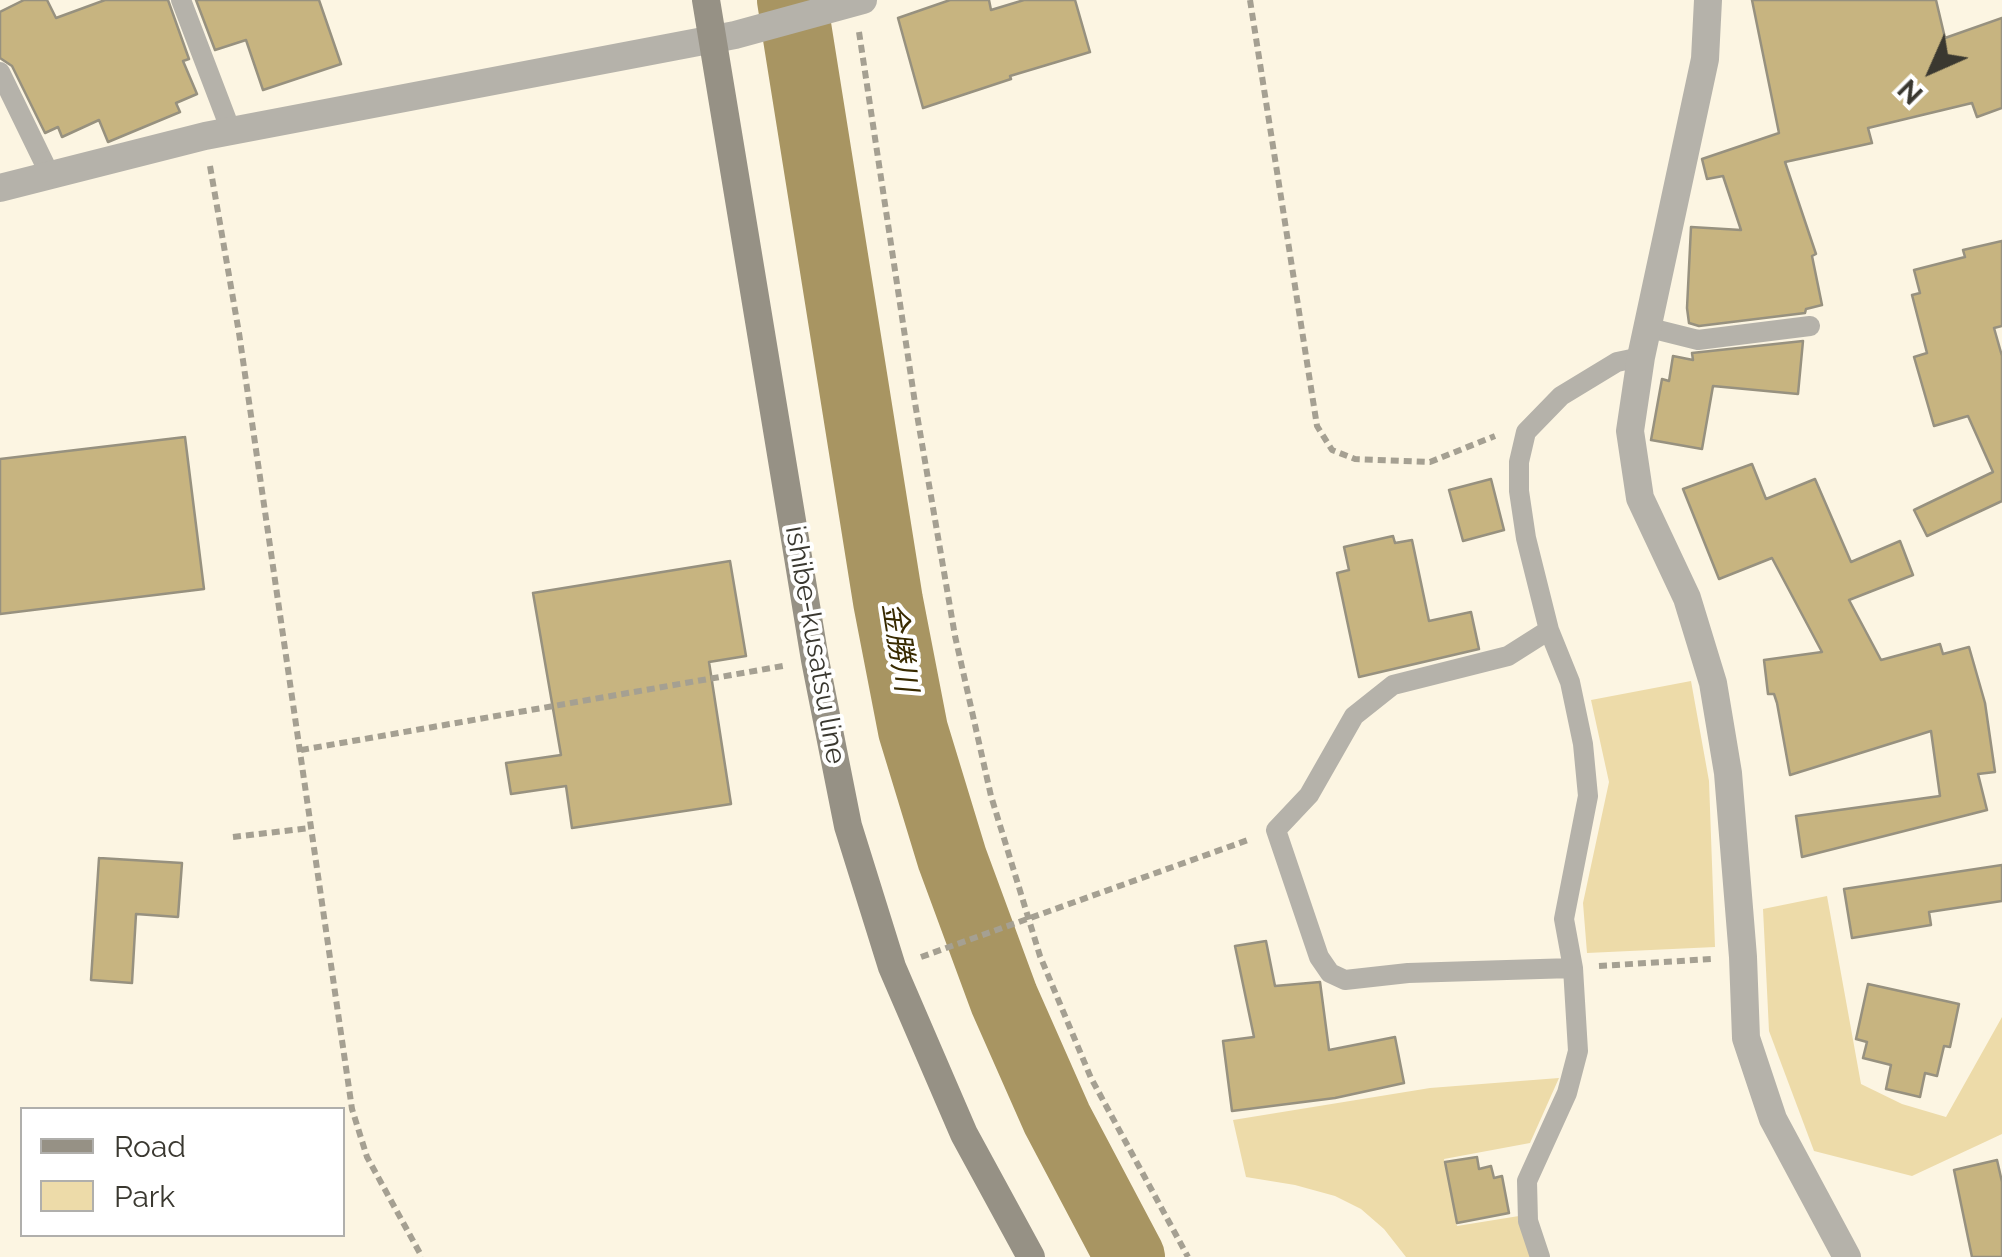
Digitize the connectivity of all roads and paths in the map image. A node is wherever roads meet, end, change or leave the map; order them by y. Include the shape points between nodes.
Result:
1 (180, 0) edge
2 (706, 0) edge
3 (1250, 0) edge
4 (1708, 0) edge
5 (852, 3) edge
6 (724, 38) junction
7 (0, 72) edge
8 (218, 134) junction
9 (50, 175) junction
10 (0, 188) edge
11 (1810, 326) dead end
12 (1650, 328) junction
13 (1641, 357) junction
14 (1526, 432) junction
15 (1549, 630) junction
16 (816, 660) junction
17 (301, 750) junction
18 (310, 828) junction
19 (1276, 830) junction
20 (233, 837) dead end
21 (1028, 916) junction
22 (936, 952) dead end
23 (1743, 957) junction
24 (1572, 968) junction
25 (422, 1257) edge
26 (1031, 1257) edge
27 (1188, 1257) edge
28 (1540, 1257) edge
29 (1847, 1257) edge

1 - 8 lane
2 - 6 main road, ishibe-kusatsu line
3 - 14 path via 1316,426 1332,450 1354,459 1430,462 1502,433
4 - 12 street via 1706,59
5 - 6 street
5 - 21 path via 955,636 991,796
6 - 8 street
6 - 16 main road, ishibe-kusatsu line
7 - 9 lane
8 - 9 street
8 - 17 path via 239,332
9 - 10 street
11 - 12 lane via 1698,340
12 - 13 street
13 - 14 lane via 1616,362 1561,396
13 - 23 street via 1630,431 1640,498 1687,598 1712,682 1728,773
14 - 15 lane via 1519,490
15 - 19 lane via 1508,656 1393,685 1354,716 1309,795
15 - 24 lane via 1570,682 1588,796 1564,920
16 - 17 path
16 - 26 main road, ishibe-kusatsu line via 848,826 892,967 964,1134
17 - 18 path
18 - 20 path
18 - 25 path via 352,1108 366,1157
19 - 21 path
19 - 24 lane via 1320,957 1330,973 1345,980
21 - 22 path
21 - 27 path via 1090,1078
23 - 24 path
23 - 29 street via 1746,1038 1773,1119
24 - 28 lane via 1578,1051 1527,1182 1528,1221

